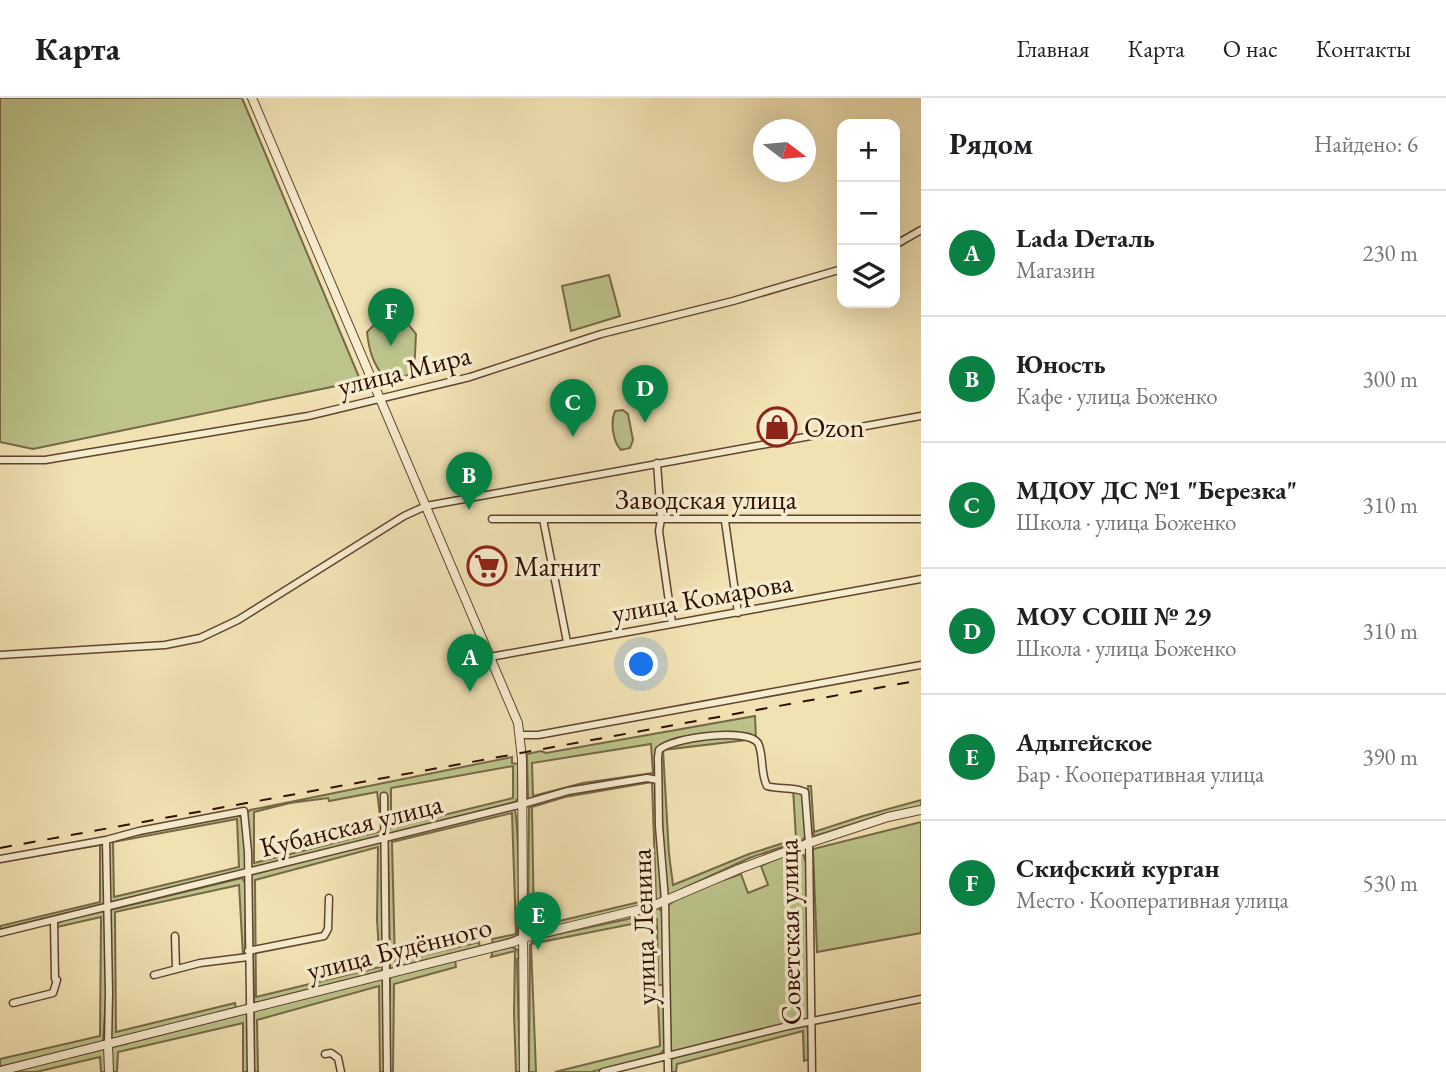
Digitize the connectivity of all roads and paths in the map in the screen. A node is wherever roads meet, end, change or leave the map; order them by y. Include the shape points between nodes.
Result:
1 (252, 98) edge
2 (921, 230) edge
3 (900, 242) edge
4 (837, 270) edge
5 (380, 399) junction
6 (921, 416) edge
7 (0, 460) edge
8 (657, 463) junction
9 (426, 506) junction
10 (492, 519) dead end
11 (543, 519) junction
12 (661, 519) junction
13 (921, 519) edge
14 (725, 521) junction
15 (921, 579) edge
16 (738, 613) junction
17 (672, 623) junction
18 (567, 642) junction
19 (0, 655) edge
20 (490, 657) junction
21 (921, 665) edge
22 (520, 735) junction
23 (658, 779) junction
24 (805, 792) joint
25 (384, 796) dead end
26 (523, 804) junction
27 (921, 810) edge
28 (385, 837) junction
29 (106, 840) junction
30 (809, 843) junction
31 (0, 859) edge
32 (248, 873) junction
33 (329, 898) dead end
34 (665, 900) junction
35 (108, 907) junction
36 (54, 921) junction
37 (0, 933) edge
38 (175, 936) dead end
39 (523, 938) junction
40 (248, 954) junction
41 (176, 969) junction
42 (387, 974) junction
43 (154, 975) dead end
44 (921, 999) edge
45 (12, 1003) dead end
46 (250, 1009) junction
47 (813, 1022) junction
48 (108, 1045) junction
49 (326, 1054) dead end
50 (668, 1056) junction
51 (0, 1071) edge
52 (109, 1072) edge
53 (251, 1072) edge
54 (341, 1072) edge
55 (387, 1072) edge
56 (524, 1072) edge
57 (603, 1072) edge
58 (668, 1072) edge
59 (812, 1072) edge

1 - 5 street
2 - 3 street
4 - 5 street, улица Мира
5 - 7 street, улица Мира via 46,460
5 - 9 street
6 - 8 street
8 - 9 street
8 - 12 street
9 - 19 street via 238,620 200,638 165,645
9 - 20 street
10 - 11 street, Заводская улица
11 - 12 street, Заводская улица
11 - 18 street
12 - 14 street, Заводская улица
12 - 17 street
13 - 14 street, Заводская улица
14 - 16 street
15 - 16 street, улица Комарова
16 - 17 street, улица Комарова
17 - 18 street, улица Комарова
18 - 20 street, улица Комарова
20 - 22 street
21 - 22 street
22 - 26 street
23 - 24 street, улица Ленина via 659,750 670,741 737,734 758,744 766,786
23 - 26 street, Кубанская улица via 568,791
23 - 34 street, улица Ленина
24 - 30 street, Советская улица
25 - 28 street
26 - 28 street, Кубанская улица
26 - 39 street
27 - 30 street, улица Будённого
28 - 32 street, Кубанская улица
28 - 42 street
29 - 31 street
29 - 32 street via 244,811
29 - 35 street
30 - 34 street, улица Будённого
30 - 47 street, Советская улица
32 - 35 street, Кубанская улица
32 - 40 street
33 - 40 street via 324,936
34 - 39 street, улица Будённого via 626,915
34 - 50 street, улица Ленина
35 - 36 street, Кубанская улица
35 - 48 street
36 - 37 street, Кубанская улица
36 - 45 street via 55,990
38 - 41 street
39 - 42 street, улица Будённого
39 - 56 street
40 - 41 street
40 - 46 street
41 - 43 street
42 - 46 street, улица Будённого
42 - 55 street
44 - 47 street
46 - 48 street, улица Будённого
46 - 53 street
47 - 50 street
47 - 59 street, Советская улица
48 - 51 street, улица Будённого
48 - 52 street
49 - 54 street via 338,1058
50 - 57 street
50 - 58 street, улица Ленина

